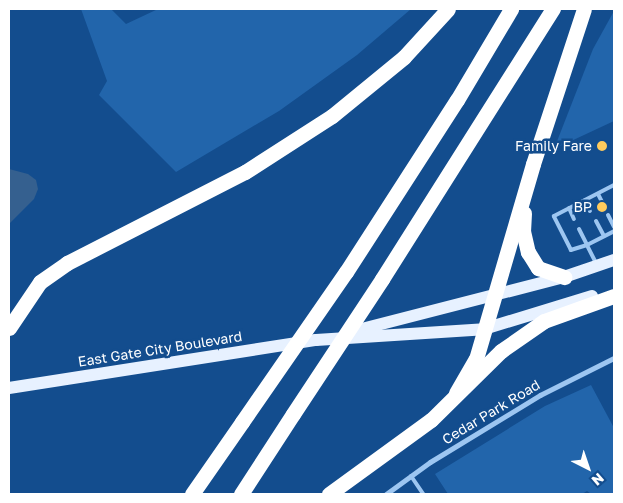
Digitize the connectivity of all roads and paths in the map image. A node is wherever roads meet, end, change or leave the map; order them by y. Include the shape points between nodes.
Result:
1 (448, 9) edge
2 (510, 9) edge
3 (553, 9) edge
4 (584, 9) edge
5 (614, 186) edge
6 (526, 189) junction
7 (598, 194) junction
8 (585, 200) junction
9 (603, 204) dead end
10 (569, 208) junction
11 (590, 211) dead end
12 (608, 215) dead end
13 (574, 218) dead end
14 (596, 221) dead end
15 (614, 227) edge
16 (580, 229) dead end
17 (614, 231) edge
18 (604, 236) junction
19 (587, 244) junction
20 (614, 260) edge
21 (598, 266) junction
22 (564, 277) junction
23 (614, 290) edge
24 (494, 296) junction
25 (614, 296) edge
26 (9, 328) edge
27 (484, 329) junction
28 (316, 340) junction
29 (614, 358) edge
30 (9, 388) edge
31 (456, 393) junction
32 (411, 476) junction
33 (192, 494) edge
34 (241, 494) edge
35 (329, 494) edge
36 (386, 494) edge
37 (423, 494) edge

1 - 26 highway via 404,57 332,116 245,172 67,263 40,282
2 - 33 highway, bridge via 457,100 346,272
3 - 34 highway, bridge via 497,102
4 - 6 highway
5 - 7 lane
6 - 22 highway via 523,231 528,252 538,268
6 - 24 highway
7 - 8 lane
7 - 9 lane
8 - 10 lane
8 - 11 lane
10 - 13 lane
10 - 19 lane via 554,216 571,250
12 - 15 lane
14 - 18 lane
16 - 19 lane
17 - 18 lane
18 - 19 lane
19 - 21 lane
20 - 21 main road, East Gate City Boulevard
21 - 22 main road, East Gate City Boulevard
22 - 24 main road, East Gate City Boulevard
23 - 27 main road, East Gate City Boulevard
24 - 27 highway
24 - 28 main road, East Gate City Boulevard
25 - 31 highway via 544,321 501,351
27 - 28 main road, East Gate City Boulevard
27 - 31 highway via 476,359
28 - 30 main road, East Gate City Boulevard
29 - 32 street, Cedar Park Road via 540,394
31 - 35 highway via 431,420
32 - 36 street, Cedar Park Road
32 - 37 lane

